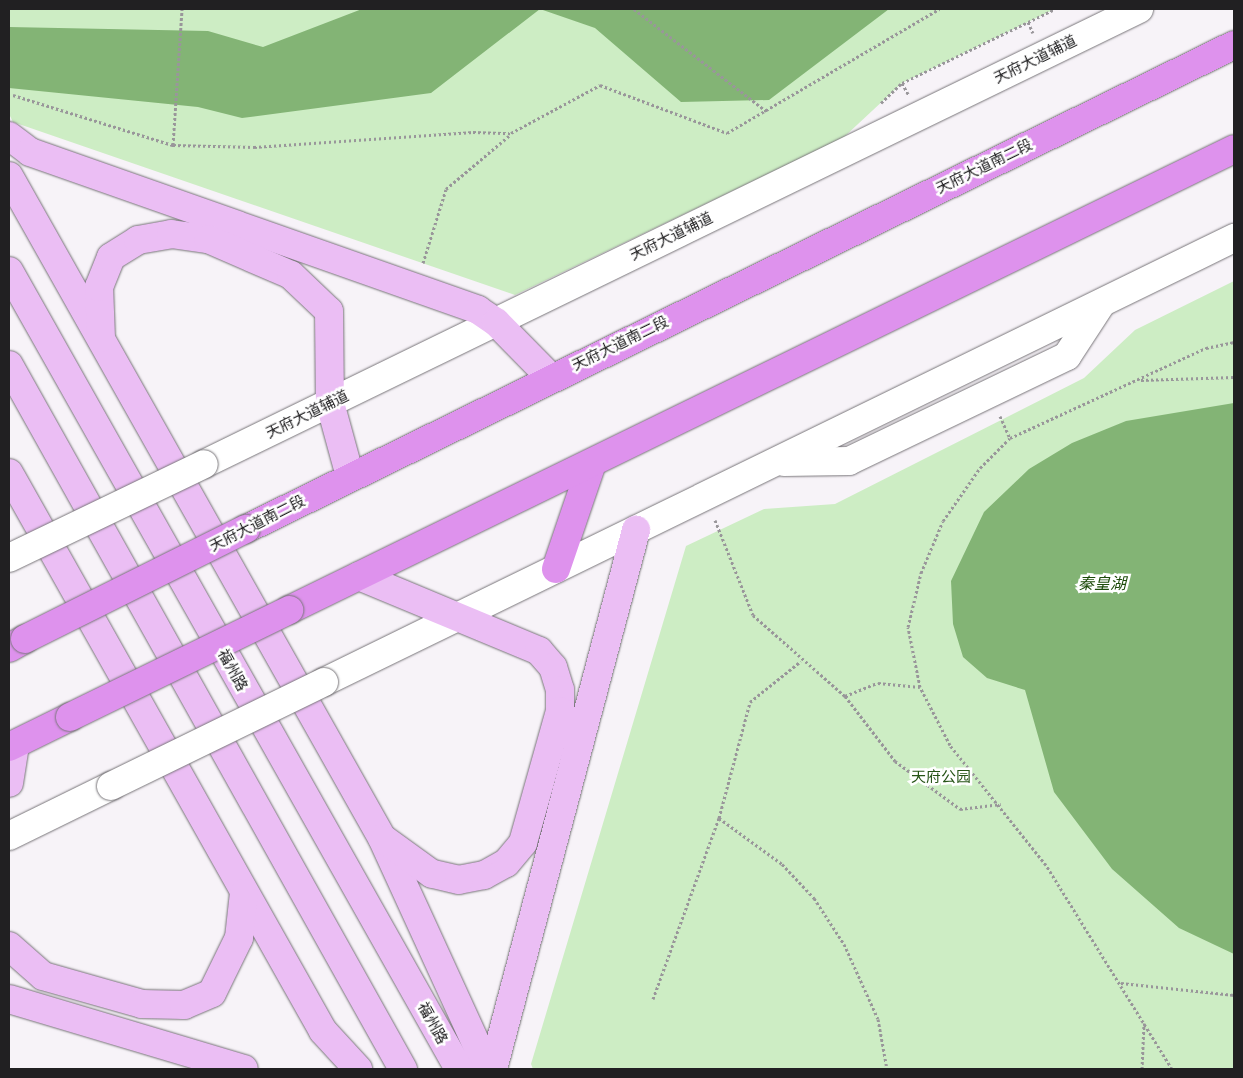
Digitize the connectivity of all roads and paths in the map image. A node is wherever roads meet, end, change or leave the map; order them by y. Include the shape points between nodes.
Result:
1 (182, 9) edge
2 (634, 9) edge
3 (939, 9) edge
4 (1055, 9) edge
5 (1138, 9) edge
6 (1234, 45) edge
7 (13, 95) dead end
8 (876, 108) dead end
9 (766, 111) junction
10 (511, 133) junction
11 (9, 136) edge
12 (173, 145) junction
13 (1234, 149) edge
14 (9, 176) edge
15 (1234, 238) edge
16 (413, 260) dead end
17 (423, 263) junction
18 (432, 266) dead end
19 (9, 271) edge
20 (496, 322) junction
21 (1234, 342) edge
22 (102, 344) junction
23 (9, 364) edge
24 (550, 377) junction
25 (1234, 377) edge
26 (1138, 380) junction
27 (330, 403) junction
28 (997, 412) dead end
29 (1010, 438) junction
30 (592, 463) junction
31 (9, 473) edge
32 (350, 476) junction
33 (714, 520) dead end
34 (636, 530) junction
35 (9, 558) edge
36 (556, 569) junction
37 (359, 576) junction
38 (460, 616) junction
39 (17, 644) edge
40 (801, 661) junction
41 (920, 687) junction
42 (845, 696) junction
43 (12, 745) edge
44 (9, 783) edge
45 (1001, 804) junction
46 (719, 818) junction
47 (9, 836) edge
48 (382, 838) junction
49 (244, 893) junction
50 (9, 946) edge
51 (1120, 982) junction
52 (1234, 994) edge
53 (9, 999) edge
54 (653, 999) dead end
55 (1144, 1023) junction
56 (244, 1069) edge
57 (358, 1069) edge
58 (403, 1069) edge
59 (459, 1069) edge
60 (488, 1069) edge
61 (493, 1069) edge
62 (887, 1069) edge
63 (1142, 1069) edge
64 (1172, 1069) edge

1 - 12 path
2 - 9 path
3 - 9 path
4 - 8 path via 902,84
5 - 20 street, 天府大道辅道
6 - 24 highway, 天府大道南二段
7 - 12 path
9 - 10 path via 727,133 600,86
10 - 12 path via 473,132 254,147
10 - 17 path via 446,189
11 - 20 main road via 30,152 478,310
13 - 30 highway
14 - 22 main road
15 - 34 street
16 - 17 path
17 - 18 path
19 - 59 main road, 福州路
20 - 24 main road
20 - 27 street, 天府大道辅道
21 - 26 path via 1206,348
22 - 27 main road via 99,287 111,257 138,240 163,236 208,239 292,275 320,298 329,311 332,332
22 - 48 main road
23 - 58 main road
24 - 32 highway, 天府大道南二段
25 - 26 path
26 - 29 path
27 - 32 main road
27 - 35 street, 天府大道辅道, bridge
28 - 29 path
29 - 41 path via 980,468 943,521 921,573 908,628
30 - 36 highway
30 - 37 highway
31 - 49 main road
32 - 39 highway, 天府大道南二段, bridge
33 - 40 path via 753,615
34 - 36 street
34 - 61 main road
36 - 38 street
37 - 38 main road
37 - 43 highway, bridge
38 - 47 street, bridge
38 - 48 main road via 539,651 553,667 560,690 560,711 523,843 498,867 459,880 432,874
40 - 42 path
40 - 46 path via 750,702
41 - 42 path via 878,683
41 - 45 path via 950,745
42 - 45 path via 895,761 960,809
43 - 44 main road
45 - 51 path via 1046,865
46 - 54 path
46 - 62 path via 782,864 814,898 844,944 878,1019
48 - 60 main road
49 - 50 main road via 239,938 212,993 184,1005 142,1004 43,976
49 - 57 main road via 323,1031
51 - 52 path
51 - 55 path
53 - 56 main road
55 - 63 path
55 - 64 path

